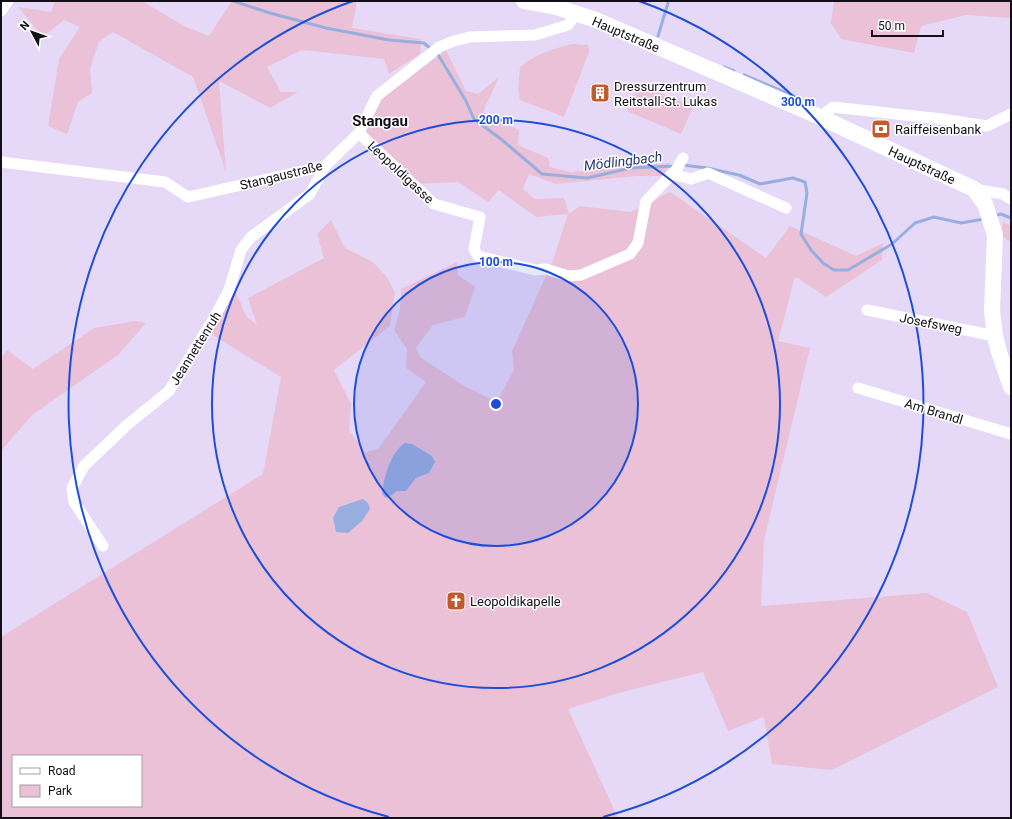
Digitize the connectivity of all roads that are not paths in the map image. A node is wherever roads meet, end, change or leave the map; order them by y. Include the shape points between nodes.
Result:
1 (8, 1) edge
2 (524, 1) edge
3 (1, 11) edge
4 (577, 14) junction
5 (1011, 114) edge
6 (820, 117) junction
7 (359, 133) junction
8 (683, 158) dead end
9 (1, 162) edge
10 (325, 166) junction
11 (674, 172) junction
12 (974, 189) junction
13 (1011, 199) edge
14 (786, 208) dead end
15 (867, 310) dead end
16 (995, 336) junction
17 (1011, 387) edge
18 (858, 388) dead end
19 (1011, 434) edge
20 (103, 546) dead end

1 - 3 street
2 - 4 main road, Hauptstraße
4 - 6 main road, Hauptstraße
4 - 7 street, Stangaustraße via 568,25 535,35 470,37 439,47 377,96
5 - 6 street via 987,126 833,107
6 - 12 main road, Hauptstraße
7 - 10 street, Stangaustraße
7 - 11 street, Leopoldigasse via 434,204 480,217 474,249 478,256 535,270 546,269 568,276 581,275 630,254 638,243 646,201
8 - 11 street
9 - 10 street, Stangaustraße via 165,182 188,197
10 - 20 street, Jeannettenruh via 310,194 251,236 241,250 229,290 168,391 84,466 72,488 74,502
11 - 14 street via 690,179 708,173
12 - 13 street via 1003,194
12 - 16 main road, Hauptstraße via 985,204 995,235 992,311
15 - 16 street, Josefsweg
16 - 17 main road, Hauptstraße
18 - 19 street, Am Brandl

